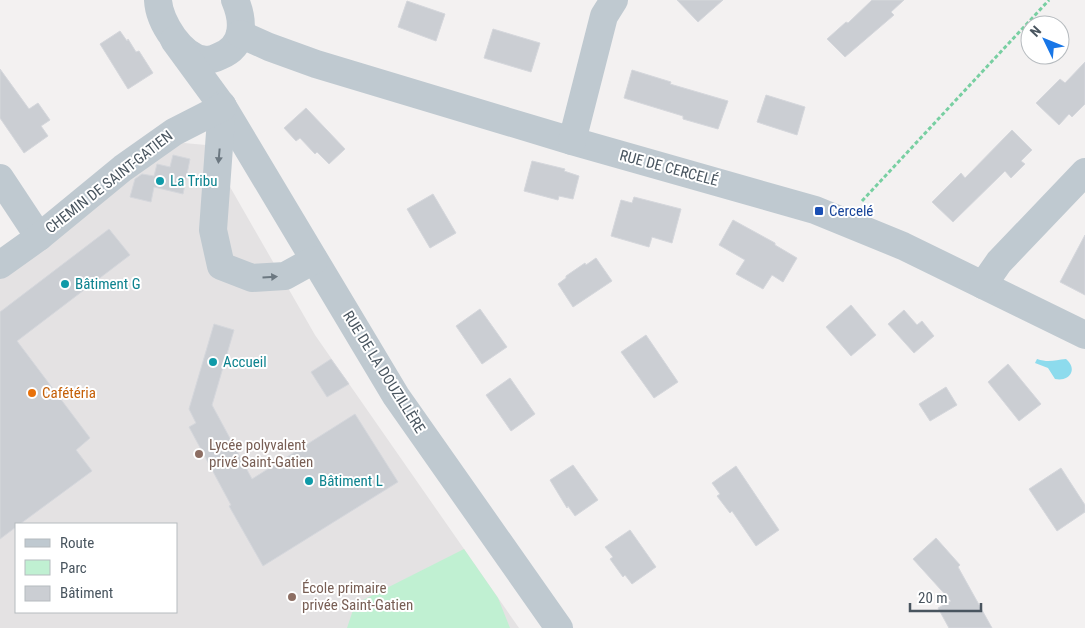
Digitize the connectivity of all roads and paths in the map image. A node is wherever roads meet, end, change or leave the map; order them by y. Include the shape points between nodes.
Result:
1 (158, 0) edge
2 (235, 0) edge
3 (614, 0) edge
4 (1049, 0) edge
5 (240, 34) junction
6 (174, 40) junction
7 (212, 60) junction
8 (223, 107) junction
9 (572, 141) junction
10 (1085, 172) edge
11 (0, 178) edge
12 (850, 223) junction
13 (39, 236) junction
14 (314, 260) junction
15 (0, 265) edge
16 (983, 285) junction
17 (1085, 335) edge
18 (559, 628) edge

1 - 6 street
2 - 5 street
3 - 9 street via 604,16
4 - 12 path via 857,206
5 - 7 street via 235,46
5 - 9 street, RUE DE CERCELÉ via 316,64
6 - 7 street via 191,55
6 - 8 street, RUE DE LA DOUZILLÈRE
7 - 8 street, RUE DE LA DOUZILLÈRE via 216,90
8 - 13 street, CHEMIN DE SAINT-GATIEN via 174,132 123,168
8 - 14 street, RUE DE LA DOUZILLÈRE
8 -> 14 street via 213,230 221,266 252,278 285,276
9 - 12 street, RUE DE CERCELÉ via 790,201
10 - 16 street via 999,262
11 - 13 street
12 - 16 street, RUE DE CERCELÉ
13 - 15 street, CHEMIN DE SAINT-GATIEN
14 - 18 street, RUE DE LA DOUZILLÈRE via 396,396
16 - 17 street, RUE DE CERCELÉ

